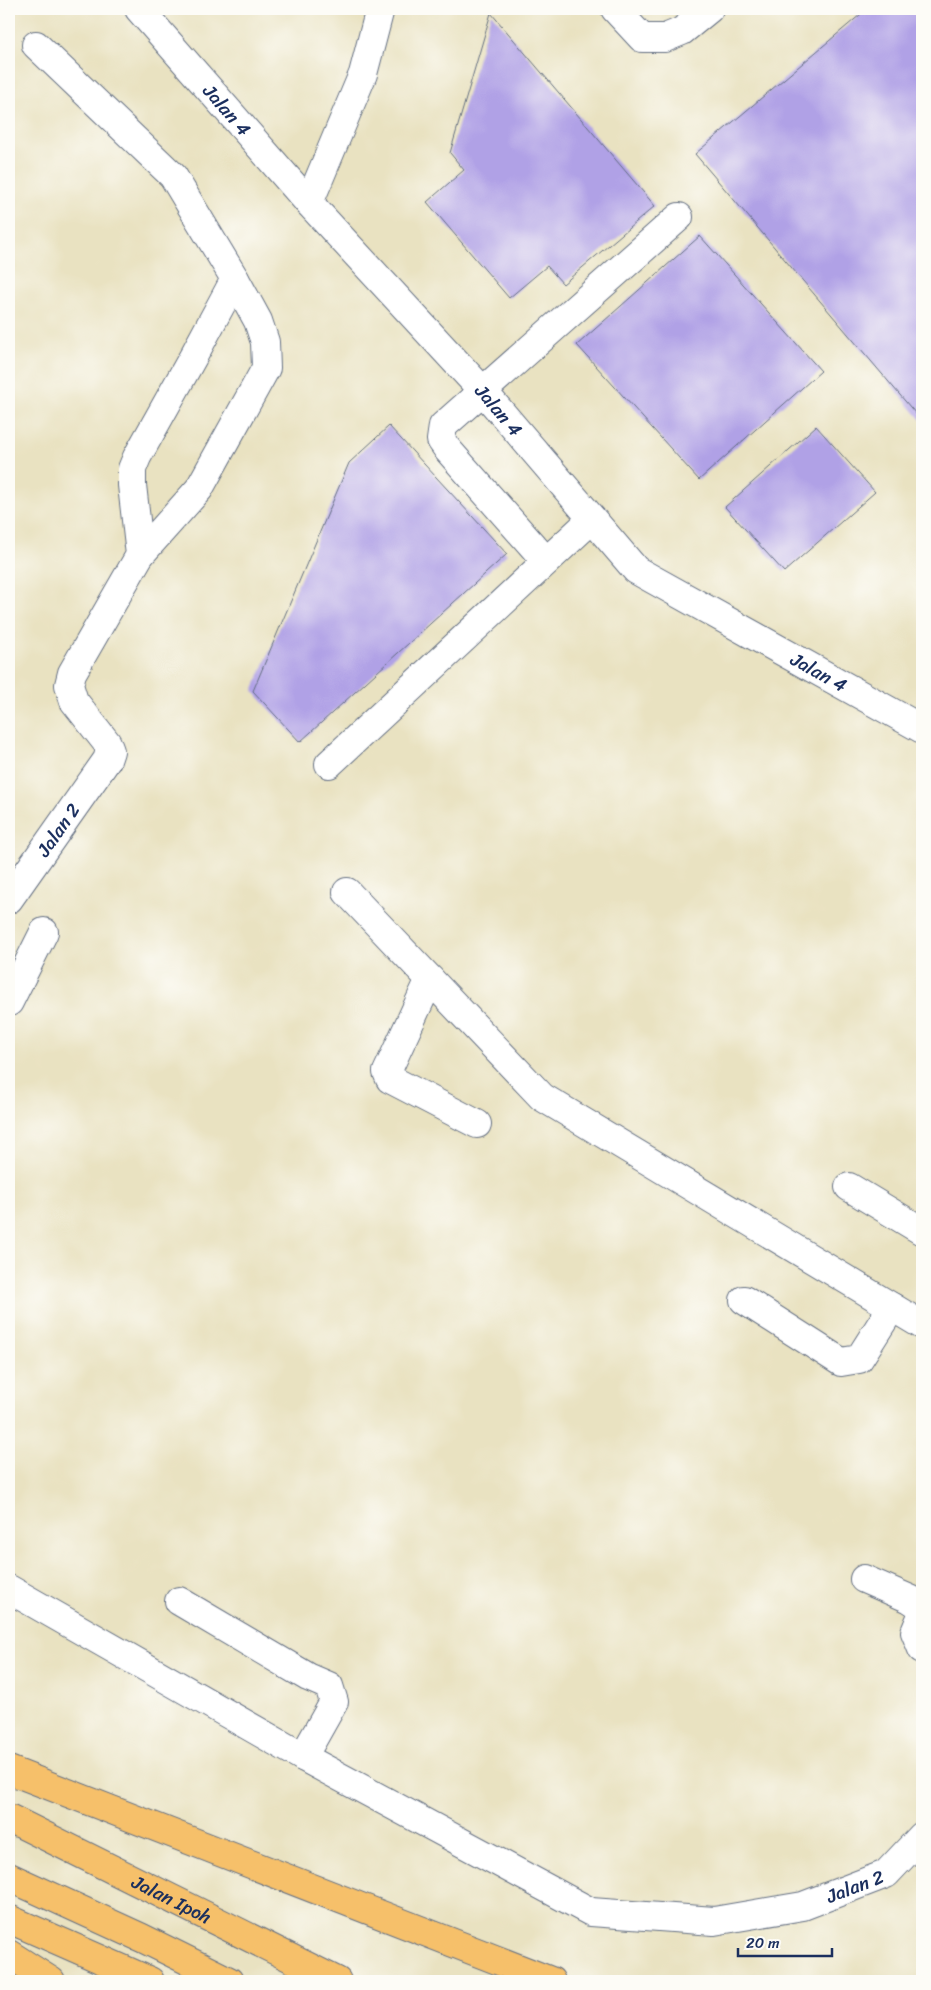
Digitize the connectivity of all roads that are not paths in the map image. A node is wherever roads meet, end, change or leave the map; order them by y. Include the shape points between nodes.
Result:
1 (139, 9) edge
2 (380, 9) edge
3 (615, 9) edge
4 (703, 10) edge
5 (36, 45) dead end
6 (309, 203) junction
7 (679, 217) dead end
8 (235, 279) junction
9 (482, 390) junction
10 (592, 518) junction
11 (140, 555) junction
12 (546, 561) junction
13 (922, 729) edge
14 (329, 764) dead end
15 (348, 892) dead end
16 (9, 899) edge
17 (44, 932) dead end
18 (430, 979) junction
19 (9, 1002) edge
20 (477, 1124) dead end
21 (849, 1187) dead end
22 (922, 1231) edge
23 (744, 1300) dead end
24 (892, 1307) junction
25 (922, 1325) edge
26 (864, 1579) dead end
27 (9, 1588) edge
28 (179, 1601) dead end
29 (922, 1607) edge
30 (922, 1615) edge
31 (922, 1649) edge
32 (303, 1757) junction
33 (9, 1770) edge
34 (9, 1818) edge
35 (922, 1836) edge
36 (9, 1877) edge
37 (9, 1919) edge
38 (9, 1954) edge
39 (51, 1981) edge
40 (150, 1981) edge
41 (228, 1981) edge
42 (337, 1981) edge
43 (550, 1981) edge

1 - 6 street, Jalan 4
2 - 6 street via 363,74
3 - 4 street via 642,38 665,38 682,31
5 - 8 street via 172,176
6 - 9 street, Jalan 4
7 - 9 street
8 - 11 street via 132,469
8 - 11 street via 258,321 265,342 266,368 199,488
9 - 10 street, Jalan 4
9 - 12 street via 443,426 441,440
10 - 12 street
10 - 13 street, Jalan 4 via 636,570
11 - 16 street, Jalan 2 via 72,673 69,685 74,701 107,743 110,750 107,760
12 - 14 street
15 - 18 street
17 - 19 street
18 - 20 street via 387,1072 390,1079
18 - 24 street via 542,1097
21 - 22 street
23 - 24 street via 841,1362 859,1359
24 - 25 street
26 - 29 street
27 - 32 street, Jalan 2
28 - 32 street via 328,1686 334,1702
30 - 31 street via 915,1632
32 - 35 street, Jalan 2 via 591,1912 714,1921 803,1906 886,1874
33 - 43 highway
34 - 42 highway, Jalan Ipoh
36 - 41 highway
37 - 40 highway
38 - 39 highway

